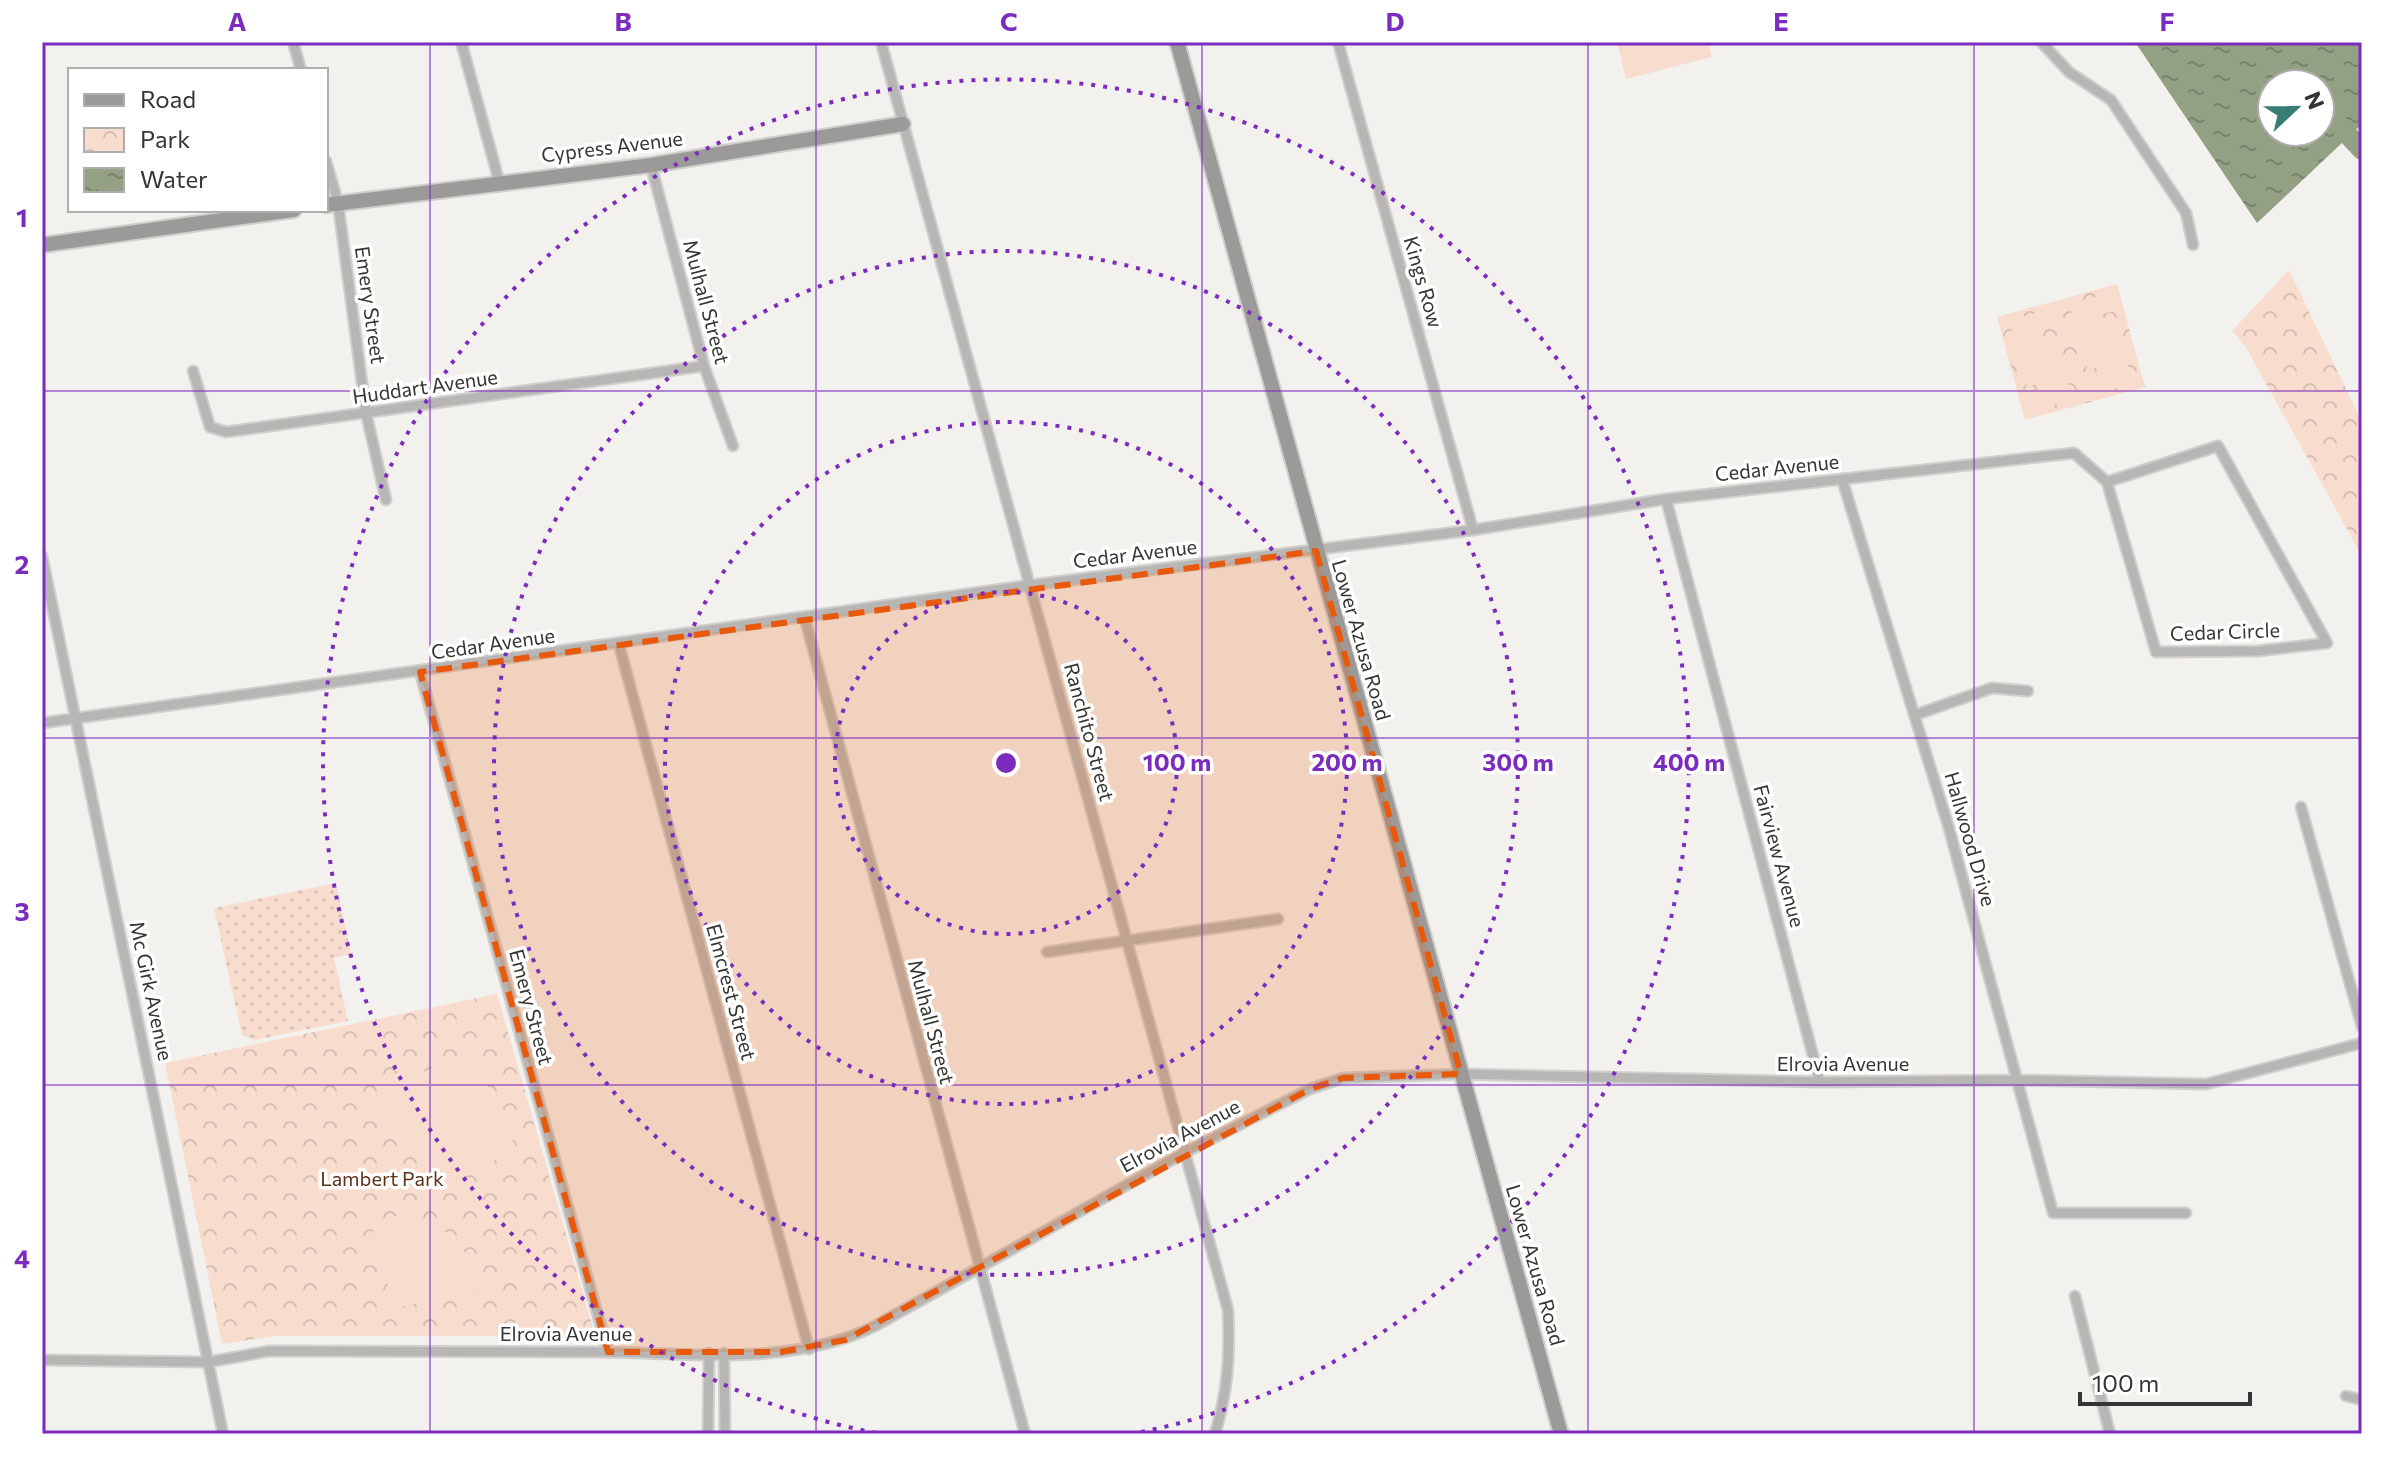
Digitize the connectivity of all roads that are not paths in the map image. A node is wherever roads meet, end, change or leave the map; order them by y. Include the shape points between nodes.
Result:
1 (293, 42) edge
2 (881, 42) edge
3 (1177, 42) edge
4 (1338, 42) edge
5 (2041, 42) edge
6 (462, 45) dead end
7 (300, 68) edge
8 (903, 124) junction
9 (651, 165) junction
10 (328, 175) edge
11 (499, 181) junction
12 (332, 204) edge
13 (280, 212) edge
14 (42, 245) edge
15 (2193, 245) dead end
16 (704, 366) junction
17 (193, 371) dead end
18 (366, 413) junction
19 (733, 446) dead end
20 (1842, 479) junction
21 (2107, 482) junction
22 (1666, 499) junction
23 (386, 500) dead end
24 (1473, 530) junction
25 (1316, 551) junction
26 (42, 556) edge
27 (1031, 585) junction
28 (805, 619) junction
29 (619, 645) junction
30 (420, 672) junction
31 (2028, 691) dead end
32 (1915, 715) junction
33 (77, 719) junction
34 (42, 723) edge
35 (2301, 807) dead end
36 (1278, 919) dead end
37 (1127, 941) junction
38 (1047, 952) dead end
39 (2362, 1027) edge
40 (2362, 1043) edge
41 (1461, 1074) junction
42 (2019, 1080) junction
43 (1820, 1082) junction
44 (1186, 1152) junction
45 (2186, 1213) dead end
46 (977, 1266) junction
47 (2075, 1296) dead end
48 (809, 1349) junction
49 (608, 1352) junction
50 (709, 1353) junction
51 (724, 1353) junction
52 (42, 1360) edge
53 (209, 1362) junction
54 (2346, 1396) dead end
55 (2362, 1400) edge
56 (223, 1434) edge
57 (708, 1434) edge
58 (725, 1434) edge
59 (1025, 1434) edge
60 (1215, 1434) edge
61 (1561, 1434) edge
62 (2110, 1434) edge

1 - 7 street
2 - 8 street, Ranchito Street
3 - 25 main road, Lower Azusa Road
4 - 24 street, Kings Row
5 - 15 street via 2069,72 2111,100 2186,213
6 - 11 street
8 - 9 main road, Cypress Avenue
8 - 27 street, Ranchito Street
9 - 11 main road, Cypress Avenue
9 - 16 street, Mulhall Street
10 - 12 street, Emery Street
11 - 12 main road, Cypress Avenue
12 - 18 street, Emery Street
13 - 14 main road
16 - 18 street, Huddart Avenue
16 - 19 street, Mulhall Street
17 - 18 street, Huddart Avenue via 205,418 210,427 226,432
18 - 23 street, Emery Street
20 - 21 street, Cedar Avenue via 2074,453
20 - 22 street, Cedar Avenue
20 - 32 street, Hallwood Drive
21 - 21 street, Cedar Circle via 2218,446 2327,643 2258,651 2156,652
22 - 24 street, Cedar Avenue
22 - 43 street, Fairview Avenue
24 - 25 street, Cedar Avenue
25 - 27 street, Cedar Avenue
25 - 41 main road, Lower Azusa Road
26 - 33 street, Mc Girk Avenue
27 - 28 street, Cedar Avenue
27 - 37 street, Ranchito Street
28 - 29 street, Cedar Avenue
28 - 46 street, Mulhall Street
29 - 30 street, Cedar Avenue
29 - 48 street, Elmcrest Street
30 - 33 street, Cedar Avenue
30 - 49 street, Emery Street
31 - 32 street via 1992,688
32 - 42 street, Hallwood Drive
33 - 34 street, Cedar Avenue
33 - 53 street, Mc Girk Avenue
35 - 39 street
36 - 37 street
37 - 38 street
37 - 44 street, Ranchito Street
40 - 42 street, Elrovia Avenue via 2206,1084
41 - 43 street, Elrovia Avenue
41 - 44 street, Elrovia Avenue via 1343,1078 1310,1089
41 - 61 main road, Lower Azusa Road
42 - 43 street, Elrovia Avenue
42 - 45 street, Hallwood Drive via 2053,1213
44 - 46 street, Elrovia Avenue
44 - 60 street, Ranchito Street via 1228,1310 1231,1357
46 - 48 street, Elrovia Avenue via 845,1340
46 - 59 street, Mulhall Street
47 - 62 street
48 - 51 street, Elrovia Avenue
49 - 50 street, Elrovia Avenue
49 - 53 street, Elrovia Avenue via 269,1351
50 - 51 street, Elrovia Avenue
50 - 57 street
51 - 58 street
52 - 53 street, Elrovia Avenue
53 - 56 street, Mc Girk Avenue
54 - 55 street

